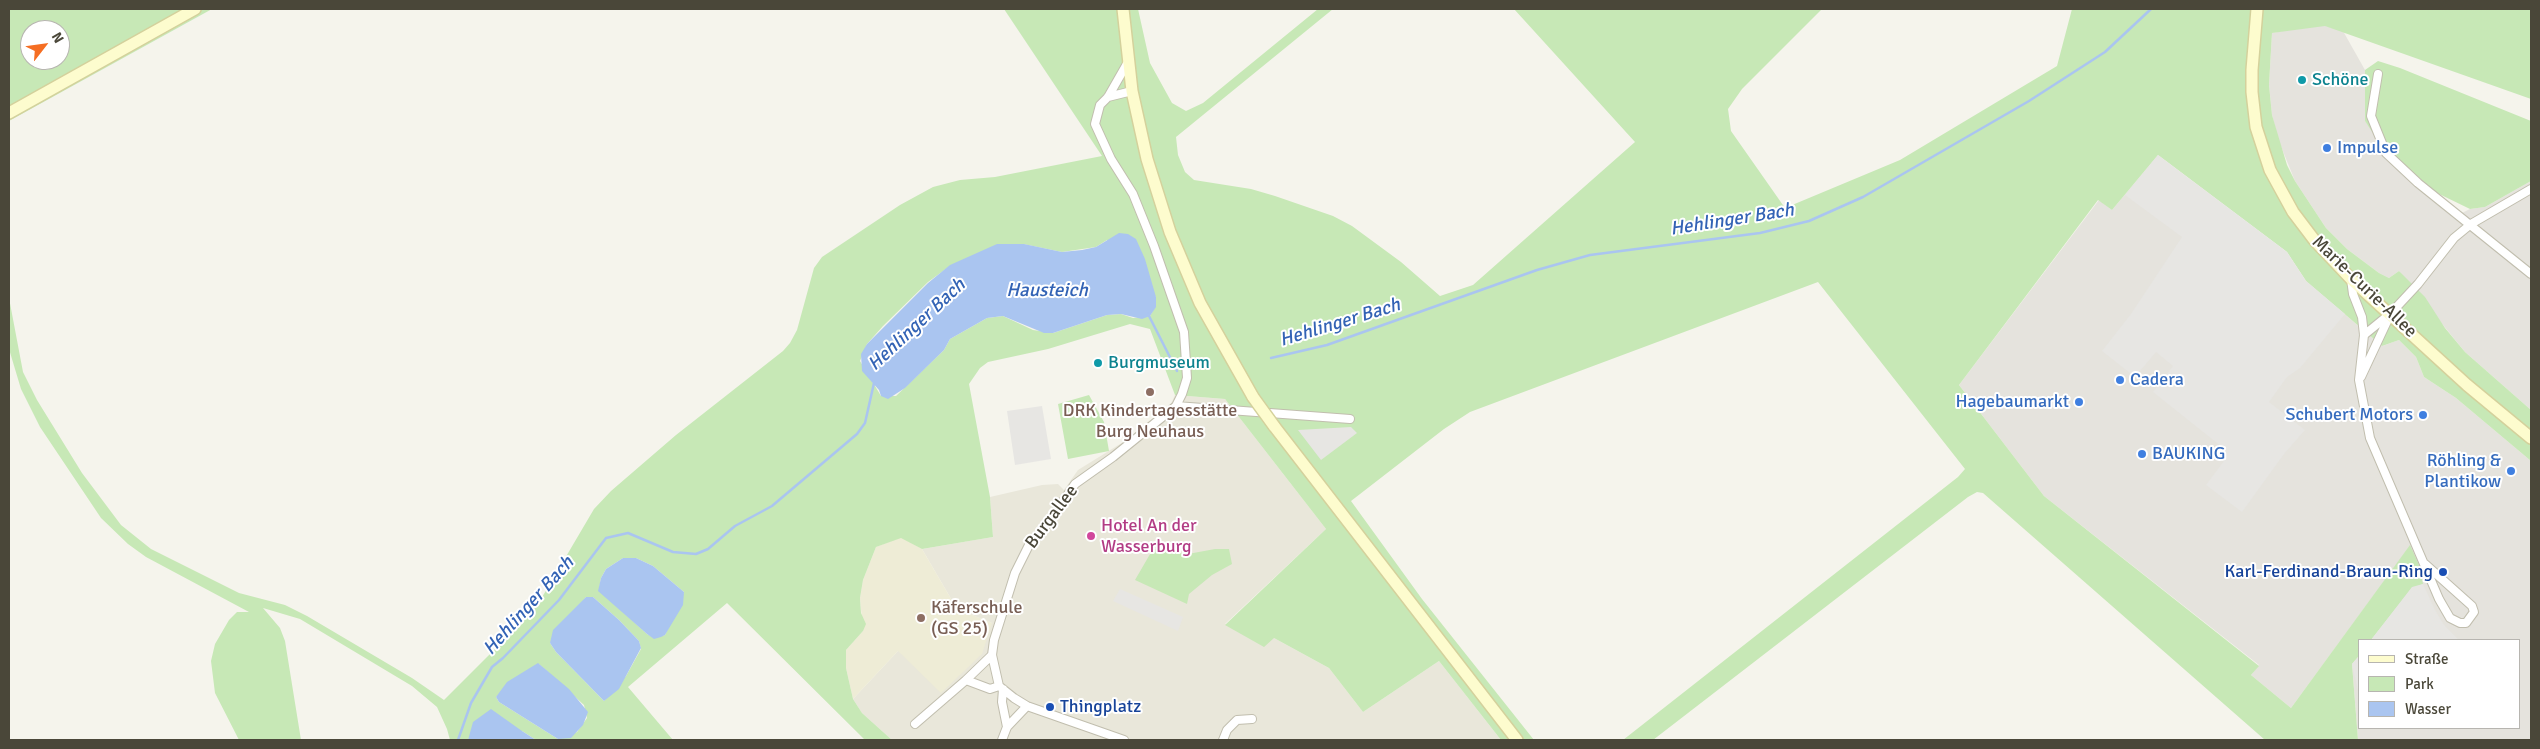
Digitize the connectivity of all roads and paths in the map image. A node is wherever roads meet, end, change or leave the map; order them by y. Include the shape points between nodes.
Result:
1 (195, 9) edge
2 (1123, 9) edge
3 (2257, 9) edge
4 (1128, 62) junction
5 (2378, 74) dead end
6 (1132, 91) junction
7 (1108, 97) junction
8 (9, 113) edge
9 (2531, 189) edge
10 (2471, 224) junction
11 (2531, 274) edge
12 (2351, 279) junction
13 (2391, 314) junction
14 (2364, 335) junction
15 (2359, 380) junction
16 (1176, 406) junction
17 (1350, 419) dead end
18 (2531, 438) edge
19 (2425, 564) junction
20 (992, 655) junction
21 (966, 680) junction
22 (1001, 688) junction
23 (1027, 706) junction
24 (1252, 719) dead end
25 (915, 724) dead end
26 (1007, 727) junction
27 (1002, 740) edge
28 (1124, 740) edge
29 (1223, 740) edge
30 (1517, 740) edge

1 - 8 street
2 - 4 street
3 - 12 street, Marie-Curie-Allee via 2252,92 2262,147 2279,189 2293,212
4 - 6 street
4 - 7 street, Burgallee
5 - 10 street via 2370,116 2386,153 2418,183
6 - 7 street
6 - 30 street, bridge via 1150,168 1185,270 1214,330 1253,397
7 - 16 street, Burgallee via 1100,104 1095,124 1137,203 1184,332 1187,378
9 - 10 street
10 - 11 street
10 - 13 street via 2444,249
12 - 13 street, Marie-Curie-Allee
12 - 14 street
13 - 14 street
13 - 15 street
13 - 18 street, Marie-Curie-Allee
14 - 15 street
15 - 19 street via 2370,438
16 - 17 street
16 - 20 street, Burgallee via 1075,484 1029,545 1015,572
19 - 19 street via 2472,606 2474,612 2466,623 2450,618
20 - 21 street
20 - 22 street, Burgallee
21 - 22 street via 990,689
21 - 25 street
22 - 23 street
22 - 26 street, Burgallee
23 - 26 street
23 - 28 street
24 - 29 street via 1237,720
26 - 27 street

